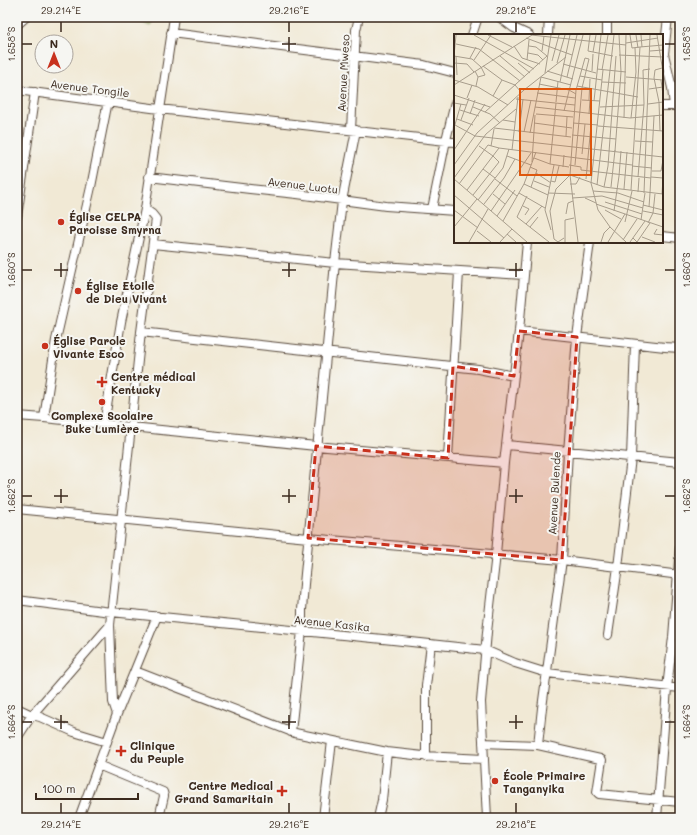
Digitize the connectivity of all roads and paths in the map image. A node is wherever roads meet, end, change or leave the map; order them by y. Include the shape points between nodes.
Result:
1 (26, 17) edge
2 (174, 17) edge
3 (359, 17) edge
4 (478, 17) edge
5 (499, 17) edge
6 (549, 17) edge
7 (607, 17) edge
8 (668, 17) edge
9 (17, 25) edge
10 (171, 34) junction
11 (472, 34) edge
12 (527, 34) edge
13 (548, 34) edge
14 (607, 34) edge
15 (355, 56) junction
16 (454, 73) edge
17 (17, 90) edge
18 (35, 92) junction
19 (108, 101) junction
20 (663, 106) edge
21 (677, 106) edge
22 (454, 107) edge
23 (159, 108) junction
24 (353, 130) junction
25 (446, 140) junction
26 (454, 142) edge
27 (149, 177) junction
28 (342, 201) junction
29 (145, 209) junction
30 (432, 210) junction
31 (454, 212) edge
32 (17, 217) edge
33 (663, 236) edge
34 (680, 238) edge
35 (527, 243) edge
36 (590, 243) edge
37 (153, 244) junction
38 (334, 263) junction
39 (459, 272) junction
40 (524, 276) junction
41 (519, 331) junction
42 (141, 332) junction
43 (577, 337) junction
44 (635, 344) junction
45 (680, 348) edge
46 (326, 352) junction
47 (453, 366) junction
48 (514, 376) junction
49 (17, 416) edge
50 (44, 418) junction
51 (104, 424) junction
52 (130, 427) junction
53 (506, 445) junction
54 (316, 446) junction
55 (568, 452) junction
56 (448, 458) junction
57 (631, 458) junction
58 (680, 462) edge
59 (504, 463) junction
60 (17, 509) edge
61 (120, 519) junction
62 (308, 538) junction
63 (680, 547) edge
64 (496, 554) junction
65 (562, 560) junction
66 (618, 567) junction
67 (679, 575) edge
68 (17, 600) edge
69 (111, 612) junction
70 (157, 616) junction
71 (110, 626) junction
72 (302, 631) junction
73 (608, 635) dead end
74 (431, 644) junction
75 (485, 650) junction
76 (135, 671) junction
77 (547, 674) junction
78 (667, 688) junction
79 (680, 688) edge
80 (17, 708) edge
81 (117, 714) junction
82 (32, 715) junction
83 (291, 732) junction
84 (17, 738) edge
85 (332, 741) junction
86 (107, 742) junction
87 (483, 743) junction
88 (538, 745) junction
89 (387, 752) junction
90 (426, 757) junction
91 (484, 759) junction
92 (98, 765) junction
93 (659, 800) junction
94 (680, 802) edge
95 (160, 817) edge
96 (79, 818) edge
97 (323, 818) edge
98 (378, 818) edge
99 (487, 818) edge
100 (657, 818) edge

1 - 9 street
2 - 10 street
3 - 15 street, Avenue Mweso
4 - 11 street
5 - 12 street
6 - 13 street
7 - 14 street
8 - 21 street via 664,54
10 - 15 street
10 - 23 street
15 - 16 street via 424,65
15 - 24 street, Avenue Mweso
17 - 18 street, Avenue Tongile
18 - 19 street, Avenue Tongile
18 - 32 street
19 - 23 street, Avenue Tongile
19 - 50 street via 56,340
20 - 21 street
22 - 25 street
23 - 24 street, Avenue Tongile
23 - 27 street
24 - 25 street, Avenue Tongile
24 - 28 street, Avenue Mweso
25 - 26 street, Avenue Tongile
25 - 30 street
27 - 28 street, Avenue Luotu
27 - 29 street
28 - 30 street, Avenue Luotu
28 - 38 street, Avenue Mweso
29 - 37 street via 156,219
29 - 51 street via 121,322
30 - 31 street, Avenue Luotu
33 - 34 street
35 - 40 street
36 - 43 street, Avenue Bulende
37 - 38 street
37 - 42 street
38 - 39 street
38 - 46 street, Avenue Mweso
39 - 40 street
39 - 47 street
40 - 41 street
41 - 43 street
41 - 48 street
42 - 46 street
42 - 52 street
43 - 44 street
43 - 55 street, Avenue Bulende
44 - 45 street
44 - 57 street
46 - 47 street
46 - 54 street, Avenue Mweso
47 - 48 street
47 - 56 street
48 - 53 street
49 - 50 street
50 - 51 street
51 - 52 street
52 - 54 street
52 - 61 street
53 - 55 street
53 - 59 street
54 - 56 street
54 - 62 street, Avenue Mweso
55 - 57 street
55 - 65 street, Avenue Bulende
56 - 59 street
57 - 58 street
57 - 66 street
59 - 64 street
60 - 61 street
61 - 62 street
61 - 69 street
62 - 64 street
62 - 72 street, Avenue Mweso
63 - 67 street
64 - 65 street
64 - 75 street
65 - 66 street
65 - 77 street, Avenue Bulende
66 - 67 street
66 - 73 street
67 - 78 street
68 - 69 street, Avenue Kasika
69 - 70 street, Avenue Kasika
69 - 71 street
70 - 72 street, Avenue Kasika
70 - 76 street
71 - 81 street via 113,702
71 - 82 street
72 - 74 street, Avenue Kasika
72 - 83 street, Avenue Mweso
74 - 75 street, Avenue Kasika
74 - 90 street via 426,686
75 - 77 street, Avenue Kasika
75 - 87 street
76 - 81 street
76 - 83 street
77 - 78 street, Avenue Kasika
77 - 88 street, Avenue Bulende
78 - 79 street, Avenue Kasika
78 - 93 street
80 - 82 street
81 - 86 street
82 - 84 street
82 - 86 street
83 - 85 street
85 - 89 street
85 - 97 street
86 - 92 street
87 - 88 street
87 - 91 street
88 - 93 street via 601,759 597,792 599,794
89 - 90 street
89 - 98 street
90 - 91 street
91 - 99 street
92 - 95 street via 163,792
92 - 96 street
93 - 94 street
93 - 100 street

